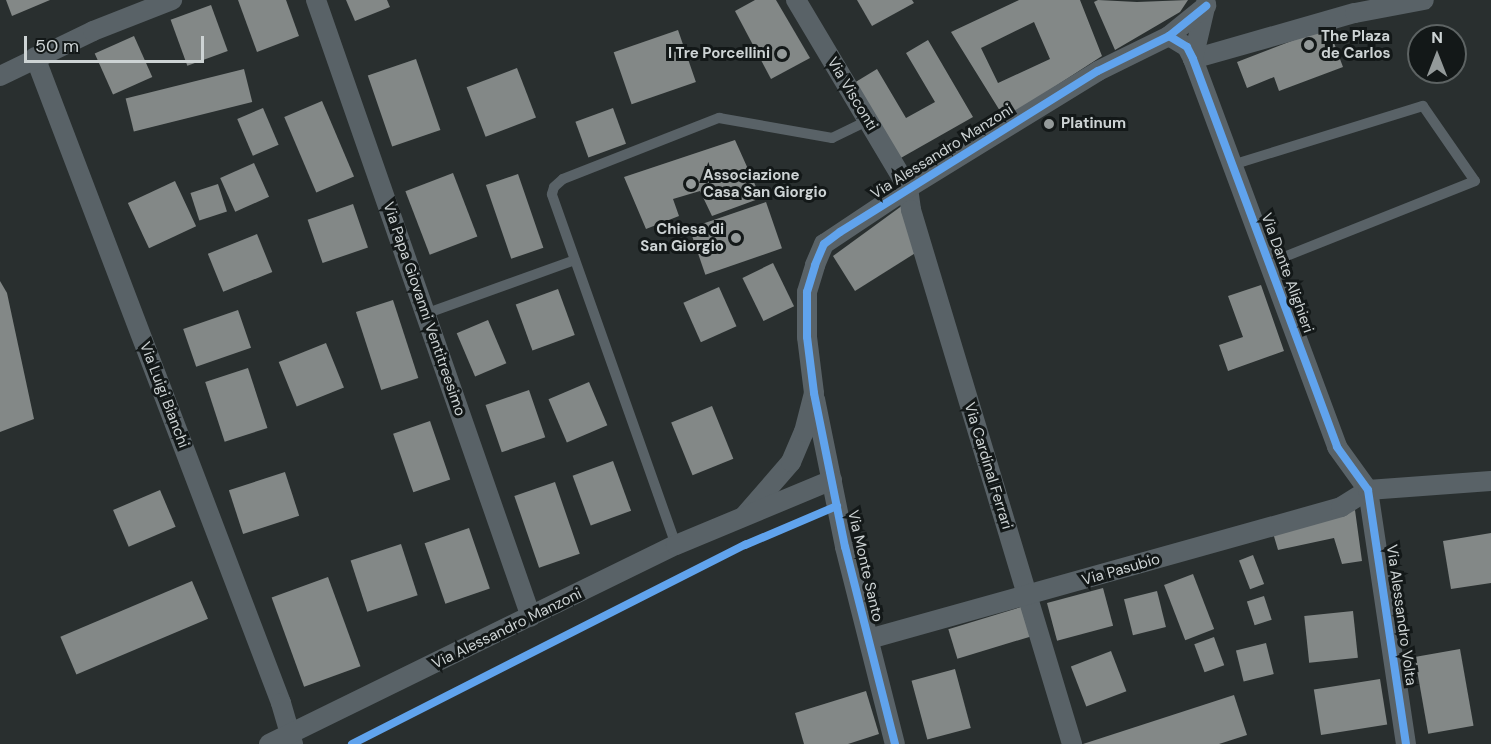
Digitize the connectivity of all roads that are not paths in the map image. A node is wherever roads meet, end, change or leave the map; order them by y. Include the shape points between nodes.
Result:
1 (172, 0) edge
2 (316, 0) edge
3 (796, 0) edge
4 (1424, 0) edge
5 (1206, 3) edge
6 (1169, 36) junction
7 (35, 57) junction
8 (1193, 59) junction
9 (0, 76) edge
10 (867, 121) junction
11 (1232, 165) junction
12 (908, 188) junction
13 (575, 260) junction
14 (1269, 263) junction
15 (425, 314) junction
16 (814, 393) junction
17 (832, 480) junction
18 (1491, 481) edge
19 (1368, 490) junction
20 (745, 515) junction
21 (676, 545) junction
22 (1027, 597) junction
23 (531, 617) junction
24 (869, 639) junction
25 (292, 739) edge
26 (268, 744) edge
27 (895, 744) edge
28 (1072, 744) edge
29 (1406, 744) edge

1 - 7 street
2 - 15 street, Via Papa Giovanni Ventitreesimo
3 - 10 street, Via Visconti
4 - 8 street via 1354,13
5 - 6 street, Via Alessandro Manzoni
5 - 8 street
6 - 8 street via 1187,47
6 - 12 street, Via Alessandro Manzoni via 1098,71
7 - 9 street
7 - 25 street, Via Luigi Bianchi
8 - 11 street, Via Dante Alighieri
10 - 12 street, Via Visconti
10 - 13 lane via 832,138 720,118 563,178 552,194
11 - 14 street, Via Dante Alighieri
11 - 14 lane via 1423,106 1474,181
12 - 16 street, Via Alessandro Manzoni via 824,244 814,265 807,292 807,338
12 - 22 street, Via Cardinal Ferrari via 911,210
13 - 15 lane
13 - 21 lane
14 - 19 street, Via Dante Alighieri via 1337,447
15 - 23 street, Via Papa Giovanni Ventitreesimo
16 - 17 street, Via Monte Santo
16 - 20 street, Via Alessandro Manzoni via 791,462
17 - 20 street, Via Alessandro Manzoni
17 - 24 street, Via Monte Santo
18 - 19 street
19 - 22 street, Via Pasubio via 1341,507
19 - 29 street, Via Alessandro Volta
20 - 21 street, Via Alessandro Manzoni
21 - 23 street, Via Alessandro Manzoni
22 - 24 street, Via Pasubio
22 - 28 street, Via Cardinal Ferrari
23 - 25 street, Via Alessandro Manzoni
24 - 27 street, Via Monte Santo
25 - 26 street, Via Alessandro Manzoni

